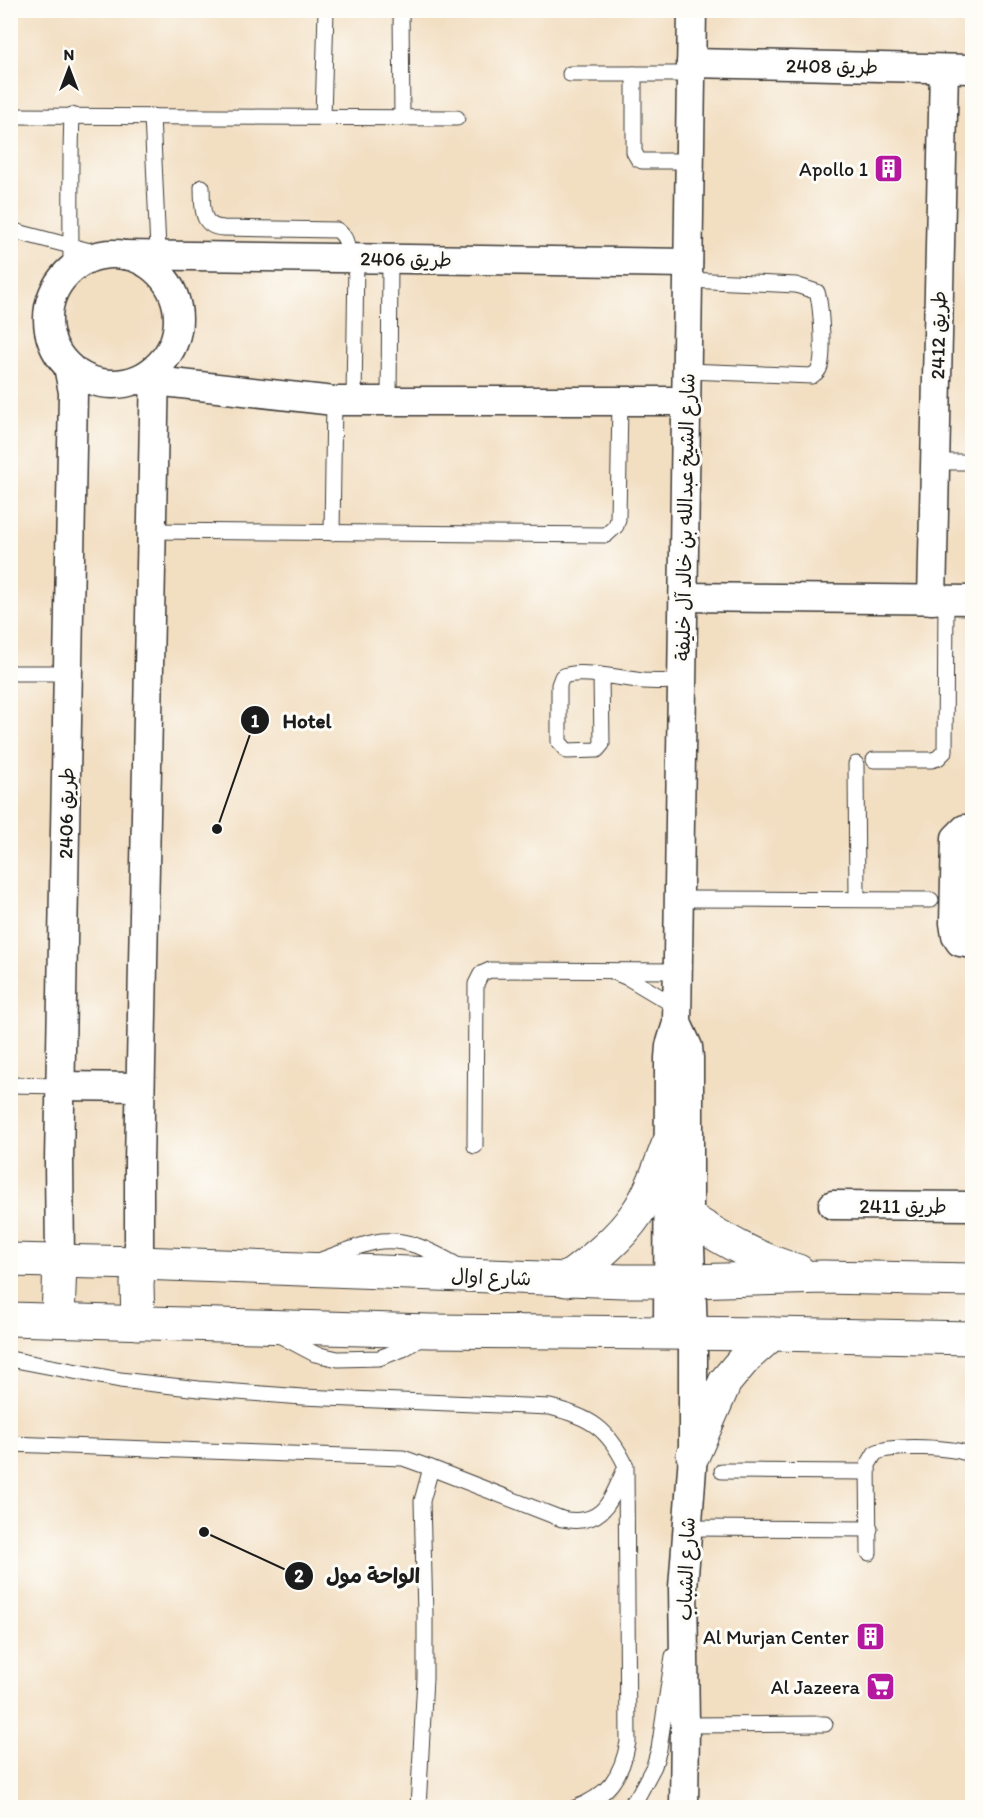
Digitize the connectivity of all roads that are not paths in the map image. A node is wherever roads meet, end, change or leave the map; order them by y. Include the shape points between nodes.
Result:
1 (326, 10) edge
2 (401, 10) edge
3 (692, 10) edge
4 (691, 68) junction
5 (944, 69) junction
6 (972, 69) edge
7 (570, 74) dead end
8 (634, 74) junction
9 (72, 115) junction
10 (10, 116) edge
11 (152, 116) junction
12 (323, 117) junction
13 (402, 118) junction
14 (457, 118) dead end
15 (690, 161) junction
16 (202, 187) dead end
17 (10, 230) edge
18 (280, 243) junction
19 (71, 258) junction
20 (352, 258) junction
21 (390, 258) junction
22 (158, 264) junction
23 (688, 272) junction
24 (68, 366) junction
25 (687, 371) junction
26 (148, 376) junction
27 (344, 400) junction
28 (389, 400) junction
29 (620, 402) junction
30 (686, 402) junction
31 (935, 462) junction
32 (972, 462) edge
33 (151, 531) junction
34 (332, 533) junction
35 (684, 597) junction
36 (950, 600) edge
37 (10, 673) edge
38 (68, 673) junction
39 (601, 675) junction
40 (682, 681) junction
41 (874, 760) dead end
42 (856, 764) dead end
43 (972, 829) edge
44 (679, 900) junction
45 (857, 900) junction
46 (931, 900) dead end
47 (972, 945) edge
48 (611, 971) junction
49 (678, 971) junction
50 (678, 1015) junction
51 (10, 1085) edge
52 (61, 1086) junction
53 (140, 1087) junction
54 (668, 1145) junction
55 (475, 1146) dead end
56 (833, 1205) dead end
57 (972, 1206) edge
58 (689, 1218) junction
59 (10, 1260) edge
60 (60, 1261) junction
61 (139, 1263) junction
62 (823, 1277) junction
63 (566, 1280) junction
64 (972, 1280) edge
65 (680, 1281) junction
66 (10, 1319) edge
67 (58, 1320) junction
68 (138, 1323) junction
69 (681, 1333) junction
70 (772, 1334) junction
71 (972, 1338) edge
72 (10, 1359) edge
73 (10, 1444) edge
74 (693, 1455) junction
75 (972, 1455) edge
76 (626, 1466) junction
77 (431, 1468) junction
78 (722, 1471) dead end
79 (868, 1472) junction
80 (687, 1528) junction
81 (870, 1529) junction
82 (869, 1553) dead end
83 (683, 1588) junction
84 (825, 1724) dead end
85 (686, 1725) junction
86 (685, 1806) edge
87 (418, 1808) edge
88 (575, 1808) edge
89 (627, 1808) edge

1 - 12 lane
2 - 13 lane
3 - 4 street, شارع الشيخ عبدالله بن خالد آل خليفة
4 - 5 street, طريق 2408
4 - 8 lane
4 - 15 street, شارع الشيخ عبدالله بن خالد آل خليفة
5 - 6 street, طريق 2408
5 - 31 street, طريق 2412
7 - 8 lane
8 - 15 lane via 635,156 642,161
9 - 10 lane
9 - 11 lane
9 - 19 lane
11 - 12 lane
11 - 22 lane
12 - 13 lane
13 - 14 lane
15 - 23 street, شارع الشيخ عبدالله بن خالد آل خليفة
16 - 18 lane via 204,216 213,226
17 - 19 lane
18 - 20 street, طريق 2406
18 - 22 street, طريق 2406
19 - 22 street via 87,260 114,255
19 - 24 street via 49,306 49,328 55,349
20 - 21 street, طريق 2406
20 - 27 lane
21 - 23 street, طريق 2406
21 - 28 lane
22 - 26 street via 176,303 178,321 168,355
23 - 25 street, شارع الشيخ عبدالله بن خالد آل خليفة
23 - 25 lane via 796,285 818,292 821,358 819,371 812,376
24 - 26 street via 82,377 100,383 118,384
24 - 38 street, طريق 2406 via 73,392
25 - 30 street, شارع الشيخ عبدالله بن خالد آل خليفة
26 - 27 street
26 - 33 street
27 - 28 street
27 - 34 lane
28 - 29 street
29 - 30 street
29 - 34 lane via 618,519 606,535
30 - 35 street, شارع الشيخ عبدالله بن خالد آل خليفة
31 - 32 lane
31 - 36 street, طريق 2412
33 - 34 lane
33 - 53 street
35 - 36 street
35 - 40 street, شارع الشيخ عبدالله بن خالد آل خليفة
36 - 41 lane via 945,751 932,760
37 - 38 lane
38 - 52 street, طريق 2406
39 - 39 lane via 566,675 560,681 558,742 567,751 592,751 602,744
39 - 40 lane
40 - 44 street, شارع الشيخ عبدالله بن خالد آل خليفة
42 - 45 lane
43 - 47 street via 965,829 956,838 954,923 960,942
44 - 45 lane
44 - 49 street, شارع الشيخ عبدالله بن خالد آل خليفة
45 - 46 lane
48 - 49 lane
48 - 50 lane via 630,979
48 - 55 lane via 490,970 478,978
49 - 50 street, شارع الشيخ عبدالله بن خالد آل خليفة
50 - 54 street, شارع الشيخ عبدالله بن خالد آل خليفة via 669,1052
50 - 58 street, شارع الشيخ عبدالله بن خالد آل خليفة via 689,1058
51 - 52 lane
52 - 53 street
52 - 60 street, طريق 2406
53 - 61 street
54 - 63 main road via 649,1194 637,1213 607,1247
54 - 65 street, شارع الشيخ عبدالله بن خالد آل خليفة
56 - 57 street, طريق 2411
58 - 62 main road via 743,1250
58 - 65 street, شارع الشيخ عبدالله بن خالد آل خليفة
59 - 60 main road, شارع اوال
60 - 61 main road, شارع اوال
60 - 67 main road
61 - 63 main road, شارع اوال
61 - 68 main road
62 - 64 main road, شارع اوال
62 - 65 main road, شارع اوال
63 - 65 main road, شارع اوال
65 - 69 street, شارع الشيخ عبدالله بن خالد آل خليفة
66 - 67 main road
67 - 68 main road
68 - 69 main road
69 - 70 main road
69 - 74 street, شارع الشباب
70 - 71 main road
70 - 74 main road via 724,1382
72 - 76 lane via 120,1380 199,1389 550,1407 573,1413 599,1428
73 - 77 lane via 403,1458
74 - 80 street, شارع الشباب
75 - 79 lane via 950,1449 888,1449 875,1453
76 - 77 lane via 609,1504 588,1519 575,1521
76 - 88 lane via 628,1742 625,1760 607,1790
77 - 87 lane via 422,1501 425,1678
78 - 79 lane
79 - 81 lane
80 - 81 lane
80 - 83 street, شارع الشباب
81 - 82 lane
83 - 85 street, شارع الشباب
83 - 89 lane via 657,1758 647,1782
84 - 85 lane
85 - 86 street, شارع الشباب

